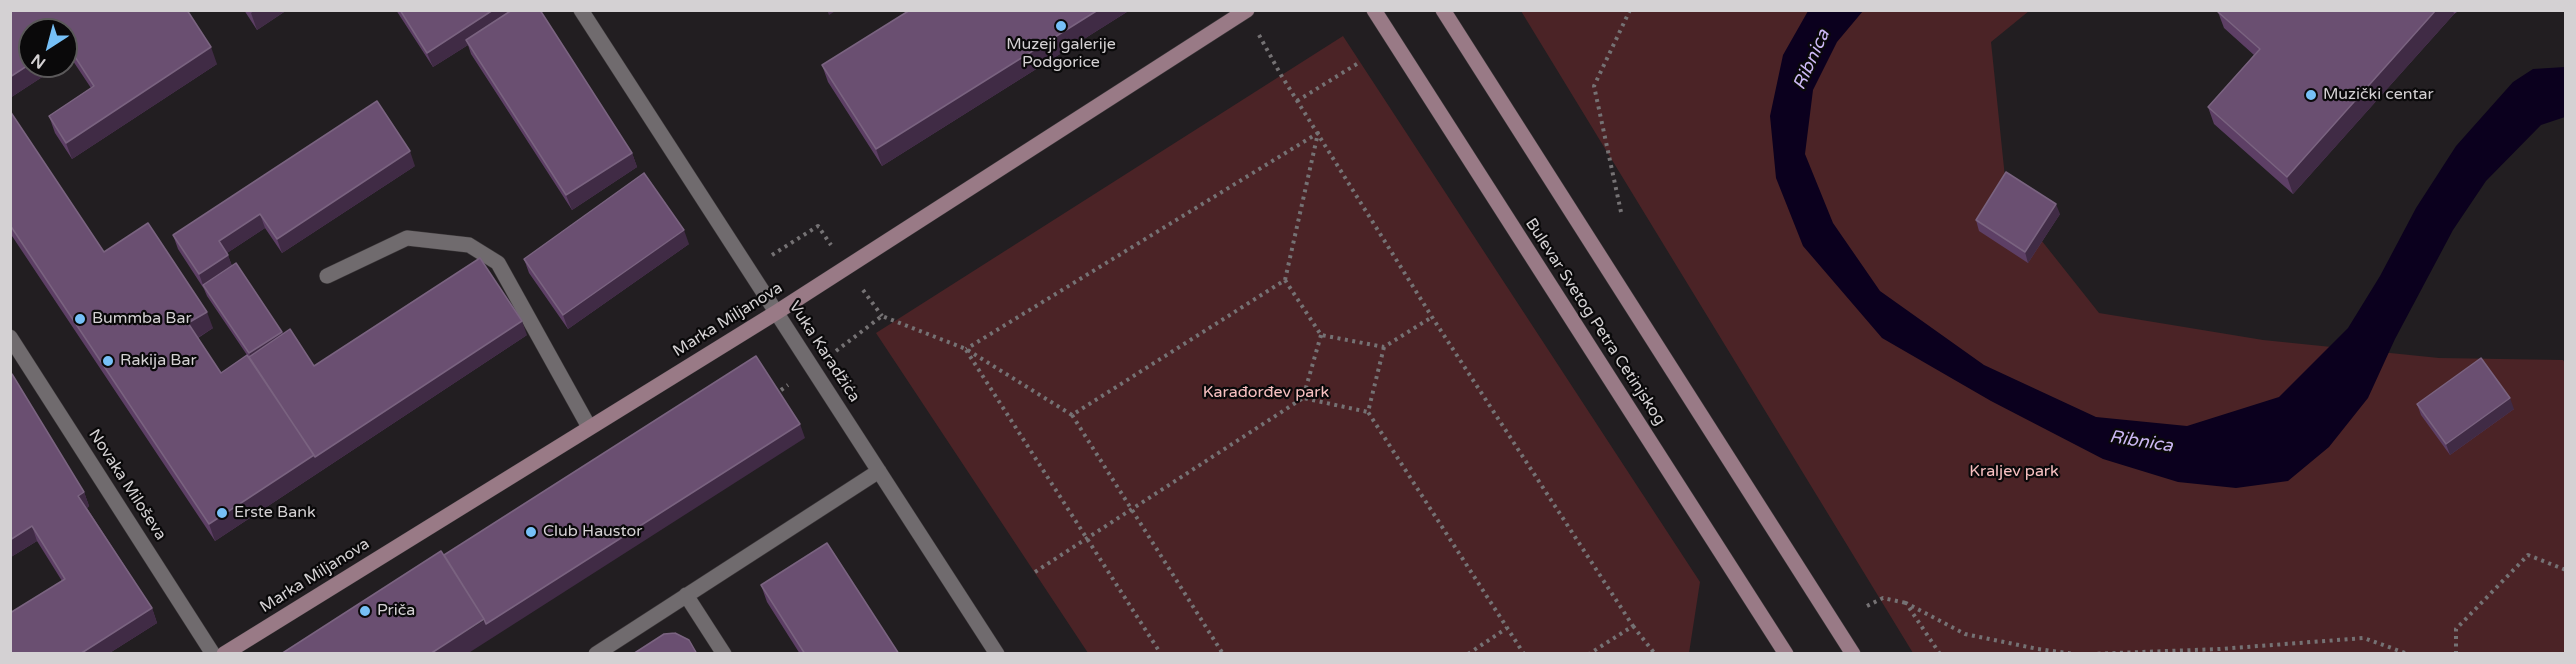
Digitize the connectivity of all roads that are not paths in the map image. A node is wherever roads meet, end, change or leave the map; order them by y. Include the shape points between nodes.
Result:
1 (580, 10) edge
2 (1374, 10) edge
3 (1443, 10) edge
4 (1246, 11) edge
5 (327, 276) dead end
6 (777, 312) junction
7 (10, 337) edge
8 (589, 427) junction
9 (879, 471) junction
10 (686, 595) junction
11 (213, 654) edge
12 (224, 654) edge
13 (596, 654) edge
14 (723, 654) edge
15 (997, 654) edge
16 (1786, 654) edge
17 (1852, 654) edge

1 - 6 street, Vuka Karadžića
2 - 16 main road, Bulevar Svetog Petra Cetinjskog
3 - 17 main road
4 - 6 main road, Marka Miljanova
5 - 8 street via 407,238 468,245 498,263
6 - 8 main road, Marka Miljanova
6 - 9 street, Vuka Karadžića
7 - 11 street, Novaka Miloševa
8 - 12 main road, Marka Miljanova
9 - 10 street
9 - 15 street, Vuka Karadžića
10 - 13 street
10 - 14 street

